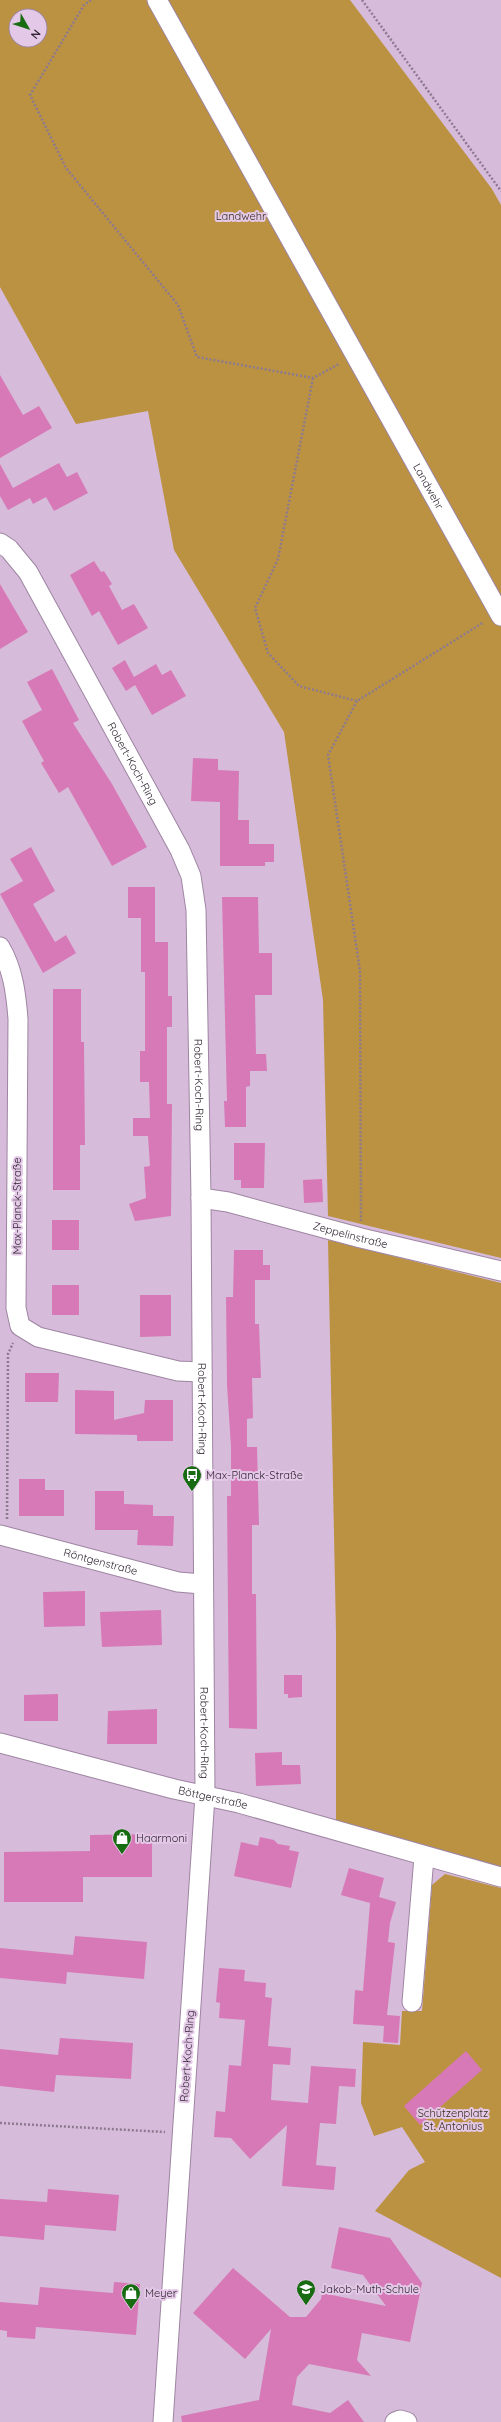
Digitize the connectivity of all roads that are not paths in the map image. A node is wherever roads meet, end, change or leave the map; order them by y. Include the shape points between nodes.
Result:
1 (157, 0) edge
2 (0, 543) edge
3 (500, 615) edge
4 (0, 947) edge
5 (201, 1198) junction
6 (501, 1271) edge
7 (202, 1372) junction
8 (1, 1535) edge
9 (202, 1584) junction
10 (0, 1743) edge
11 (205, 1796) junction
12 (424, 1857) junction
13 (501, 1878) edge
14 (412, 2002) dead end
15 (163, 2422) edge
16 (395, 2422) edge
17 (407, 2422) edge

1 - 3 street, Landwehr
2 - 5 street, Robert-Koch-Ring via 9,549 28,572 180,850 191,876 196,910
4 - 7 street, Max-Planck-Straße via 12,973 18,1019 16,1308 20,1326 38,1337 178,1371
5 - 6 street, Zeppelinstraße via 228,1202 361,1238
5 - 7 street, Robert-Koch-Ring
7 - 9 street, Robert-Koch-Ring
8 - 9 street, Röntgenstraße via 178,1582
9 - 11 street, Robert-Koch-Ring
10 - 11 street, Böttgerstraße
11 - 12 street, Böttgerstraße
11 - 15 street, Robert-Koch-Ring
12 - 13 street, Böttgerstraße
12 - 14 street
16 - 17 street

